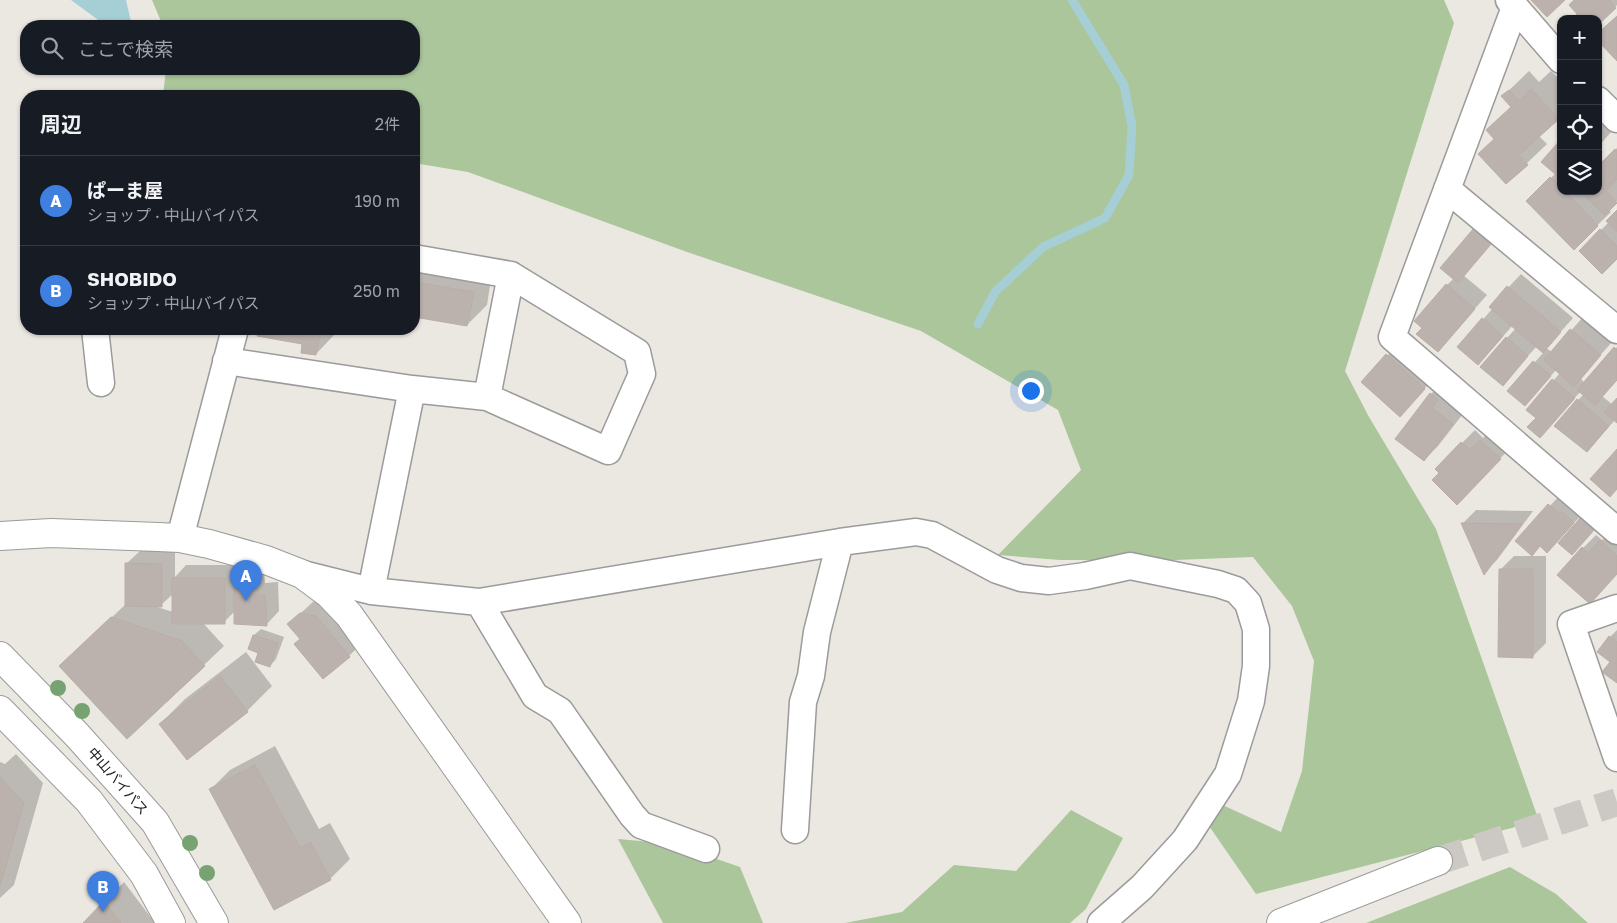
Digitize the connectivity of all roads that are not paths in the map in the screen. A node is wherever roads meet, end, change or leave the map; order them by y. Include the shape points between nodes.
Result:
1 (1512, 3) edge
2 (1557, 55) edge
3 (1602, 104) edge
4 (1617, 119) edge
5 (1447, 188) junction
6 (420, 259) edge
7 (511, 275) junction
8 (1617, 330) edge
9 (96, 335) edge
10 (232, 335) edge
11 (226, 361) junction
12 (101, 383) dead end
13 (412, 389) junction
14 (487, 397) junction
15 (1617, 530) edge
16 (0, 536) edge
17 (180, 538) junction
18 (840, 542) junction
19 (302, 574) junction
20 (371, 591) junction
21 (479, 602) junction
22 (1617, 608) edge
23 (0, 656) edge
24 (0, 710) edge
25 (1617, 758) edge
26 (794, 830) dead end
27 (706, 849) dead end
28 (1438, 860) tunnel mouth
29 (171, 923) edge
30 (214, 923) edge
31 (568, 923) edge
32 (1101, 923) edge
33 (1281, 923) edge

1 - 2 street
1 - 5 street
3 - 4 street
5 - 8 street
5 - 15 street via 1392,337
6 - 7 street
7 - 14 street
7 - 14 street via 637,352 642,374 608,451
9 - 12 street
10 - 11 street
11 - 13 street
11 - 17 street
13 - 14 street
13 - 20 street
16 - 17 street via 51,533
17 - 19 street via 266,560
18 - 21 street
18 - 26 street via 803,702
18 - 32 street via 916,532 932,535 997,570 1021,578 1049,581 1130,566 1218,584 1236,590 1248,603 1256,629 1256,666 1251,701 1228,774 1185,840 1142,887
19 - 20 street
19 - 31 street via 349,615
20 - 21 street
21 - 27 street via 535,696 560,711 636,820 641,825
22 - 25 street via 1571,624
23 - 30 street, 中山バイパス via 77,734 155,822
24 - 29 street via 89,801 144,874
28 - 33 street

